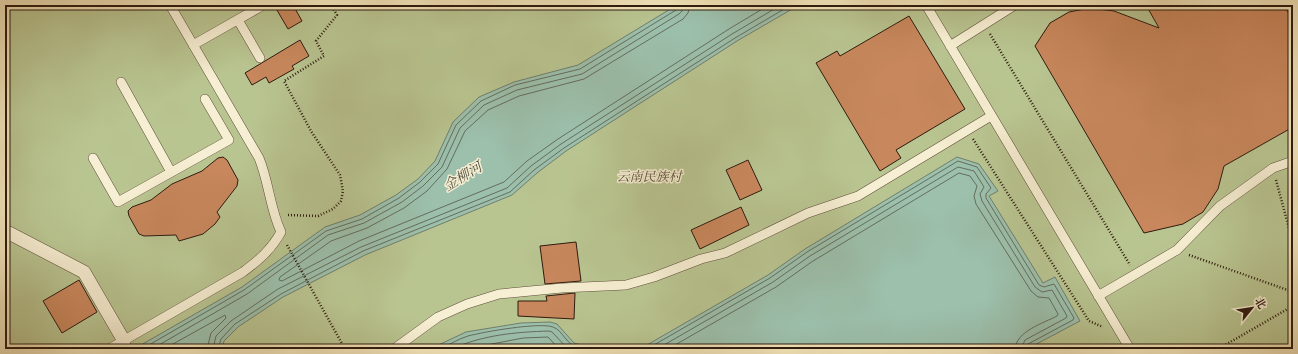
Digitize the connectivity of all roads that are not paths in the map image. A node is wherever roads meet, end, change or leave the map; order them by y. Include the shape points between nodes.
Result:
1 (170, 5) edge
2 (926, 5) edge
3 (1015, 5) edge
4 (260, 7) dead end
5 (238, 20) junction
6 (193, 46) junction
7 (950, 46) junction
8 (260, 58) dead end
9 (121, 82) dead end
10 (205, 99) dead end
11 (991, 116) junction
12 (243, 132) junction
13 (229, 140) junction
14 (93, 158) dead end
15 (1293, 161) edge
16 (171, 172) junction
17 (10, 233) dead end
18 (1098, 296) junction
19 (124, 341) junction
20 (110, 349) edge
21 (394, 349) edge
22 (1130, 349) edge

1 - 6 lane
2 - 7 lane
3 - 7 lane
4 - 5 lane
5 - 6 lane
5 - 8 lane
6 - 12 lane
7 - 11 lane
9 - 16 lane
10 - 13 lane
11 - 18 lane
11 - 21 lane via 858,196 808,213 725,253 626,285 499,294 438,317
12 - 13 lane
12 - 19 lane via 266,174 273,212 281,232 274,245 243,272
13 - 16 lane
14 - 16 lane via 118,202
15 - 18 lane via 1273,168 1220,206 1177,250
17 - 19 street via 84,272
18 - 22 lane
19 - 20 lane

